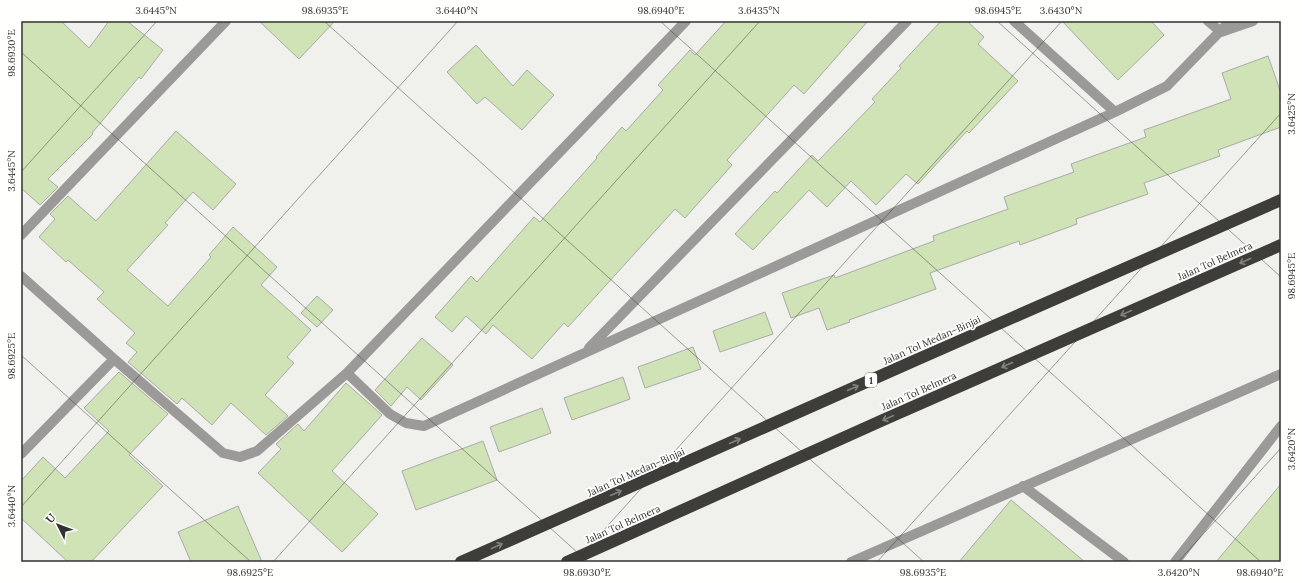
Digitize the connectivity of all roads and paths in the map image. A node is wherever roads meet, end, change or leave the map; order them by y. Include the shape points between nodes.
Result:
1 (226, 21) edge
2 (686, 21) edge
3 (907, 21) edge
4 (1014, 21) edge
5 (1208, 21) edge
6 (1230, 21) edge
7 (1253, 21) edge
8 (1220, 32) junction
9 (1115, 112) junction
10 (1281, 200) edge
11 (21, 235) edge
12 (1281, 245) edge
13 (21, 276) edge
14 (585, 352) junction
15 (114, 359) junction
16 (347, 373) junction
17 (1281, 374) edge
18 (1281, 426) edge
19 (21, 454) edge
20 (1023, 486) junction
21 (461, 562) edge
22 (567, 562) edge
23 (851, 562) edge
24 (1124, 562) edge
25 (1175, 562) edge

1 - 11 street
2 - 16 street
3 - 14 street
4 - 9 street
5 - 8 street
6 - 8 street
7 - 8 street
8 - 9 street via 1167,86
9 - 14 street
21 -> 10 highway, Jalan Tol Medan–Binjai / 1
12 -> 22 highway, Jalan Tol Belmera
13 - 15 street
14 - 16 street via 424,426 406,423 390,414
15 - 16 street via 223,453 240,457 257,451
15 - 19 street
17 - 20 street
18 - 25 street
20 - 23 street
20 - 24 street

